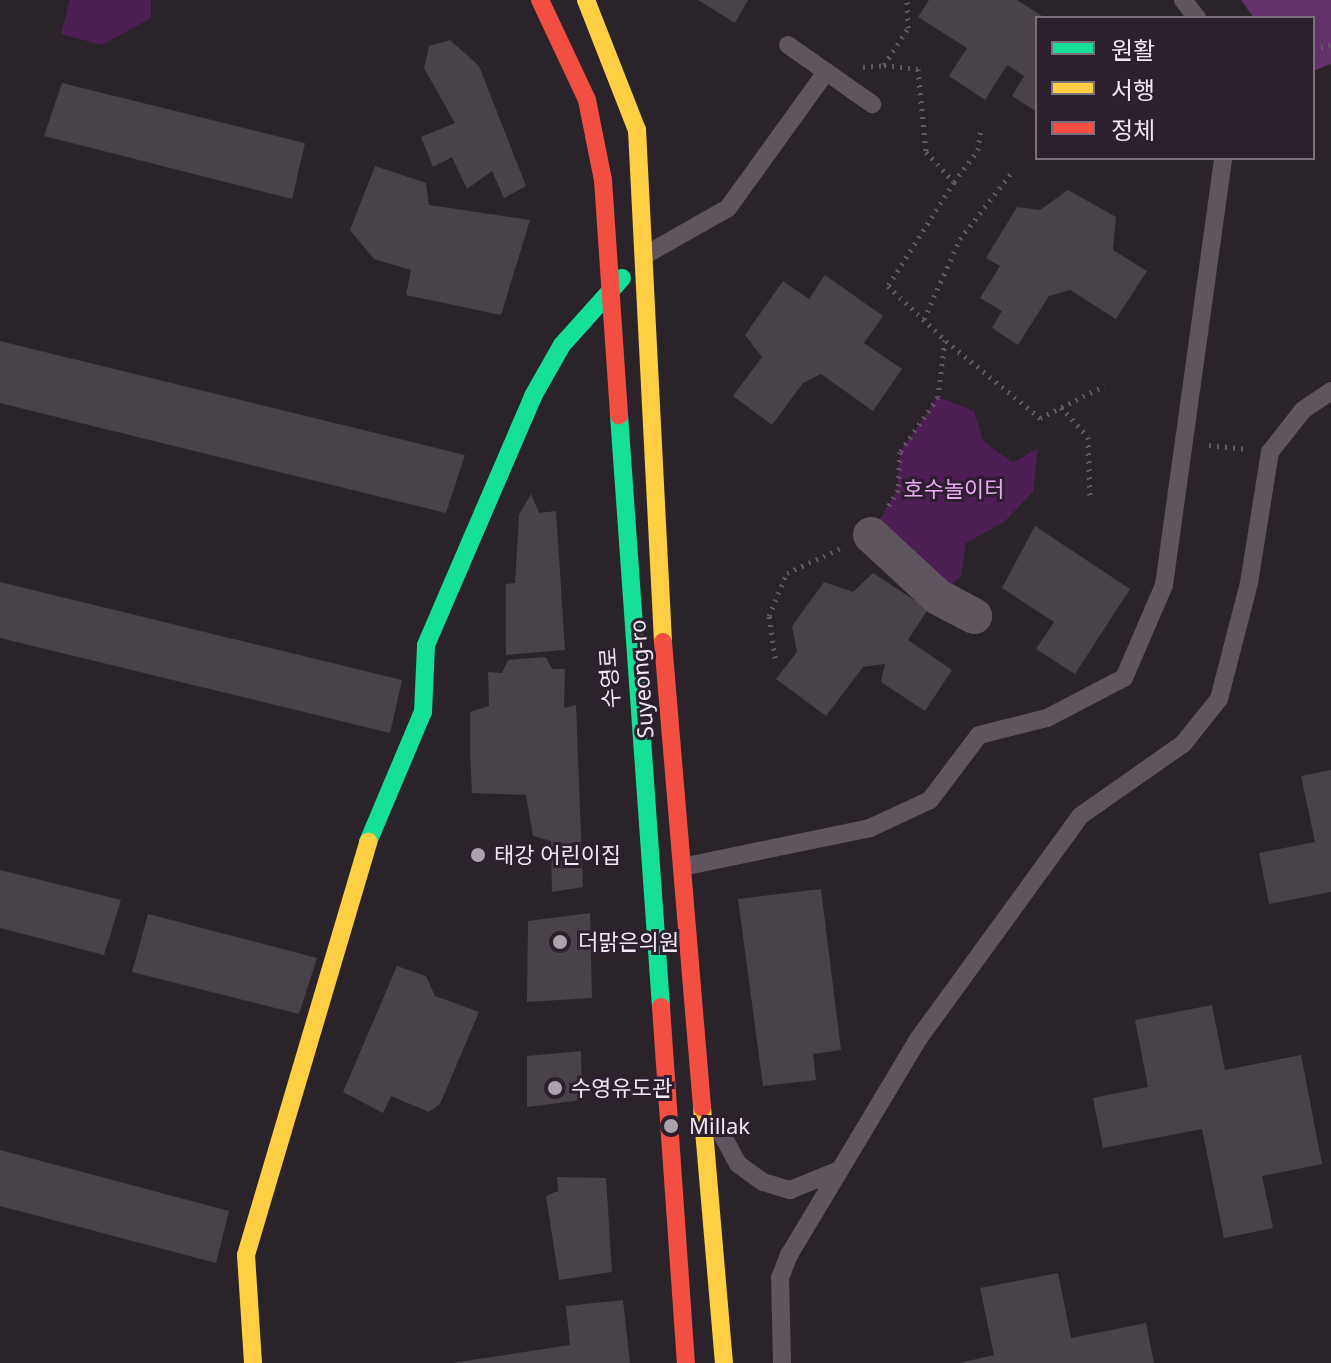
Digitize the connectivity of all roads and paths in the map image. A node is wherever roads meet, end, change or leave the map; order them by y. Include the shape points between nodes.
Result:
1 (540, 0) edge
2 (586, 0) edge
3 (907, 0) edge
4 (1183, 0) edge
5 (1195, 16) edge
6 (788, 45) dead end
7 (884, 65) junction
8 (826, 72) junction
9 (872, 104) dead end
10 (981, 128) dead end
11 (1223, 160) edge
12 (1012, 172) dead end
13 (954, 182) junction
14 (647, 254) junction
15 (611, 288) junction
16 (924, 319) junction
17 (945, 340) junction
18 (1104, 386) dead end
19 (1331, 391) edge
20 (938, 397) dead end
21 (1061, 407) junction
22 (1184, 442) junction
23 (1270, 452) junction
24 (1090, 497) dead end
25 (871, 535) dead end
26 (974, 616) dead end
27 (680, 868) junction
28 (700, 1093) junction
29 (839, 1170) junction
30 (253, 1363) edge
31 (686, 1363) edge
32 (724, 1363) edge
33 (782, 1363) edge

1 - 15 main road, 수영로 via 591,115
2 - 14 main road, Suyeong-ro via 637,130
3 - 7 path via 908,28
4 - 5 lane
6 - 8 lane
7 - 8 path
7 - 13 path via 918,69 926,152
8 - 9 lane
8 - 14 lane via 728,208
10 - 13 path via 978,150
11 - 22 lane
12 - 16 path via 960,239
13 - 16 path via 888,286
14 - 15 main road
14 - 27 main road, Suyeong-ro via 650,486
15 - 30 main road via 562,345 533,396 426,645 423,712 382,795 246,1255
15 - 31 main road, 수영로 via 619,492
16 - 17 path
17 - 20 path
17 - 21 path via 1040,418
18 - 21 path
19 - 23 lane via 1303,410
21 - 24 path via 1088,437
22 - 23 path
22 - 27 lane via 1164,585 1124,678 1047,718 979,735 930,800 870,828
23 - 29 lane via 1249,583 1219,699 1183,744 1080,816 919,1038
25 - 26 street via 938,597
27 - 28 main road, Suyeong-ro
28 - 29 lane via 738,1164 763,1182 790,1190
28 - 32 main road, Suyeong-ro
29 - 33 lane via 780,1278

